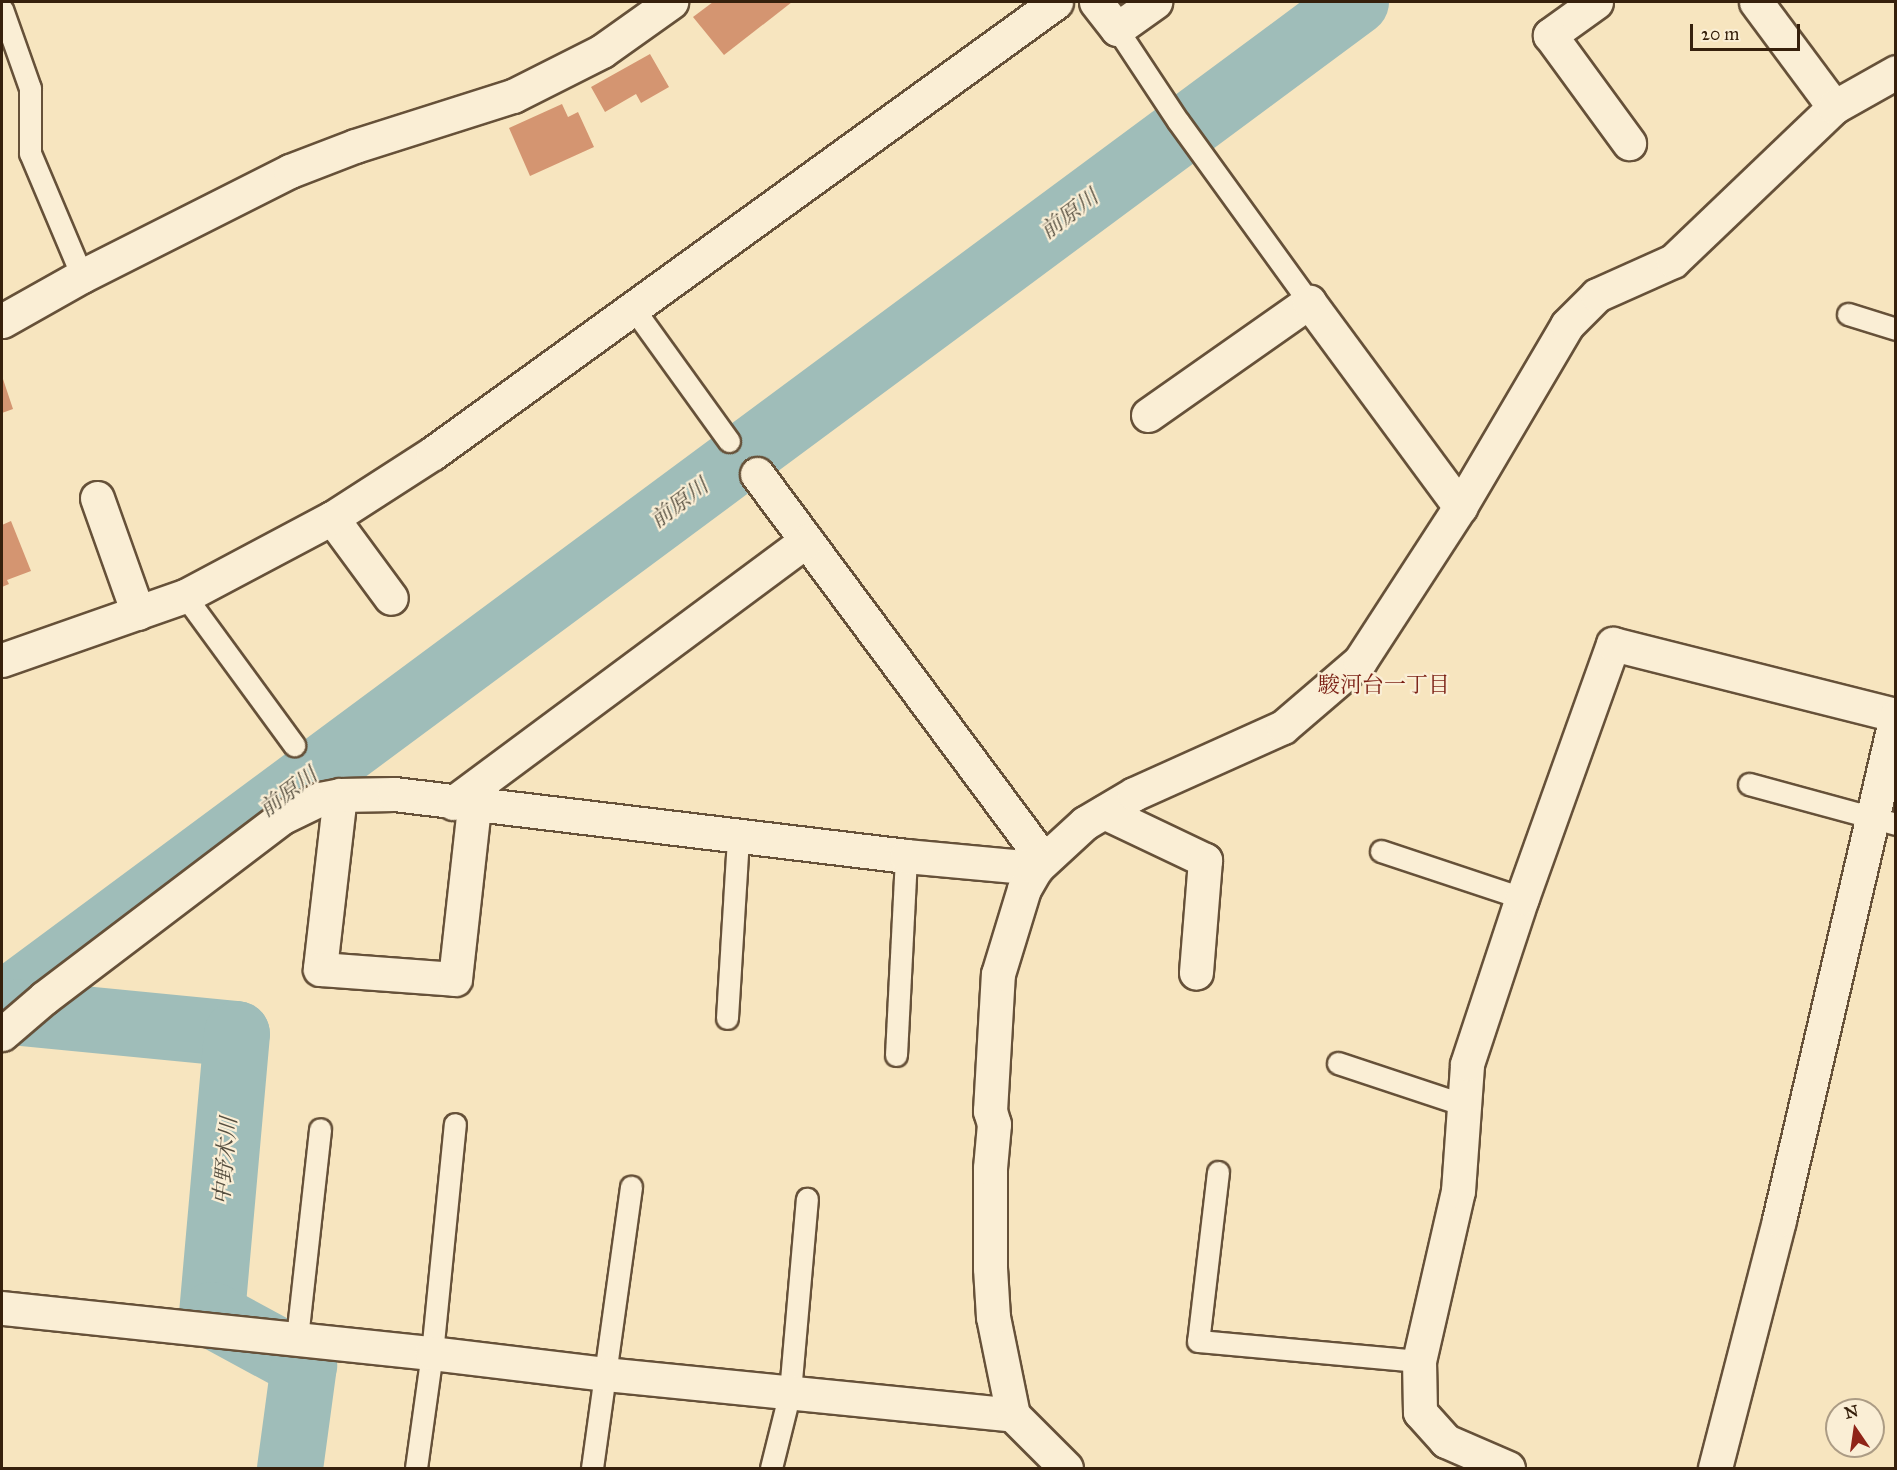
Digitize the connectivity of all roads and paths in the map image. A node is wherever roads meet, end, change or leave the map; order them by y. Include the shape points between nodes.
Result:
1 (671, 2) edge
2 (1056, 2) edge
3 (1096, 2) edge
4 (1155, 2) edge
5 (1596, 2) edge
6 (1756, 2) edge
7 (2, 14) edge
8 (1117, 29) junction
9 (1896, 72) edge
10 (1834, 107) junction
11 (1629, 143) dead end
12 (82, 276) junction
13 (1309, 302) junction
14 (633, 308) junction
15 (1848, 314) dead end
16 (2, 321) edge
17 (1896, 328) edge
18 (1148, 415) dead end
19 (729, 441) dead end
20 (757, 474) dead end
21 (98, 498) dead end
22 (1460, 507) junction
23 (332, 518) junction
24 (806, 541) junction
25 (185, 596) junction
26 (391, 598) dead end
27 (138, 613) junction
28 (2, 660) edge
29 (1896, 716) edge
30 (294, 745) dead end
31 (1749, 784) dead end
32 (340, 795) junction
33 (464, 805) junction
34 (1104, 812) junction
35 (1884, 822) edge
36 (738, 837) junction
37 (1381, 851) dead end
38 (906, 856) junction
39 (1040, 864) junction
40 (1522, 898) junction
41 (1196, 973) dead end
42 (727, 1018) dead end
43 (2, 1034) edge
44 (896, 1055) dead end
45 (1338, 1063) dead end
46 (1464, 1105) junction
47 (456, 1124) dead end
48 (320, 1129) dead end
49 (1218, 1172) dead end
50 (632, 1187) dead end
51 (807, 1198) dead end
52 (2, 1308) edge
53 (297, 1338) junction
54 (432, 1353) junction
55 (1419, 1361) junction
56 (605, 1374) junction
57 (790, 1392) junction
58 (1013, 1415) junction
59 (416, 1468) edge
60 (592, 1468) edge
61 (771, 1468) edge
62 (1066, 1468) edge
63 (1508, 1468) edge
64 (1715, 1468) edge

1 - 12 street via 602,51 513,96 290,171
2 - 14 street
3 - 8 street
4 - 8 street
5 - 11 street via 1550,35
6 - 10 street
7 - 12 lane via 30,88 30,153
8 - 13 lane via 1193,143
9 - 10 street
10 - 22 street via 1673,261 1597,296 1567,325
12 - 16 street
13 - 18 street
13 - 22 street
14 - 19 lane
14 - 23 street via 433,453
15 - 17 lane
20 - 24 street
21 - 27 street
22 - 34 street via 1352,668 1283,727 1134,794
23 - 25 street
23 - 26 street
24 - 33 street
24 - 39 street
25 - 27 street
25 - 30 lane
27 - 28 street
29 - 35 street
29 - 40 street via 1613,644
31 - 35 lane
32 - 33 street via 394,794
32 - 33 street via 320,969 455,979
32 - 43 street via 320,799 281,818
33 - 36 street
34 - 39 street via 1085,823
34 - 41 street via 1205,860
35 - 64 street
36 - 38 street
36 - 42 lane
37 - 40 lane
38 - 39 street
38 - 44 lane
39 - 58 street via 1024,889 998,974 990,1111 994,1124 990,1168 993,1317
40 - 46 street via 1467,1064
45 - 46 lane
46 - 55 street via 1458,1191
47 - 54 lane
48 - 53 lane
49 - 55 lane via 1198,1341
50 - 56 lane
51 - 57 lane
52 - 53 street
53 - 54 street
54 - 56 street
54 - 59 lane
55 - 63 street via 1420,1412 1446,1441
56 - 57 street
56 - 60 lane
57 - 58 street
57 - 61 lane
58 - 62 street

